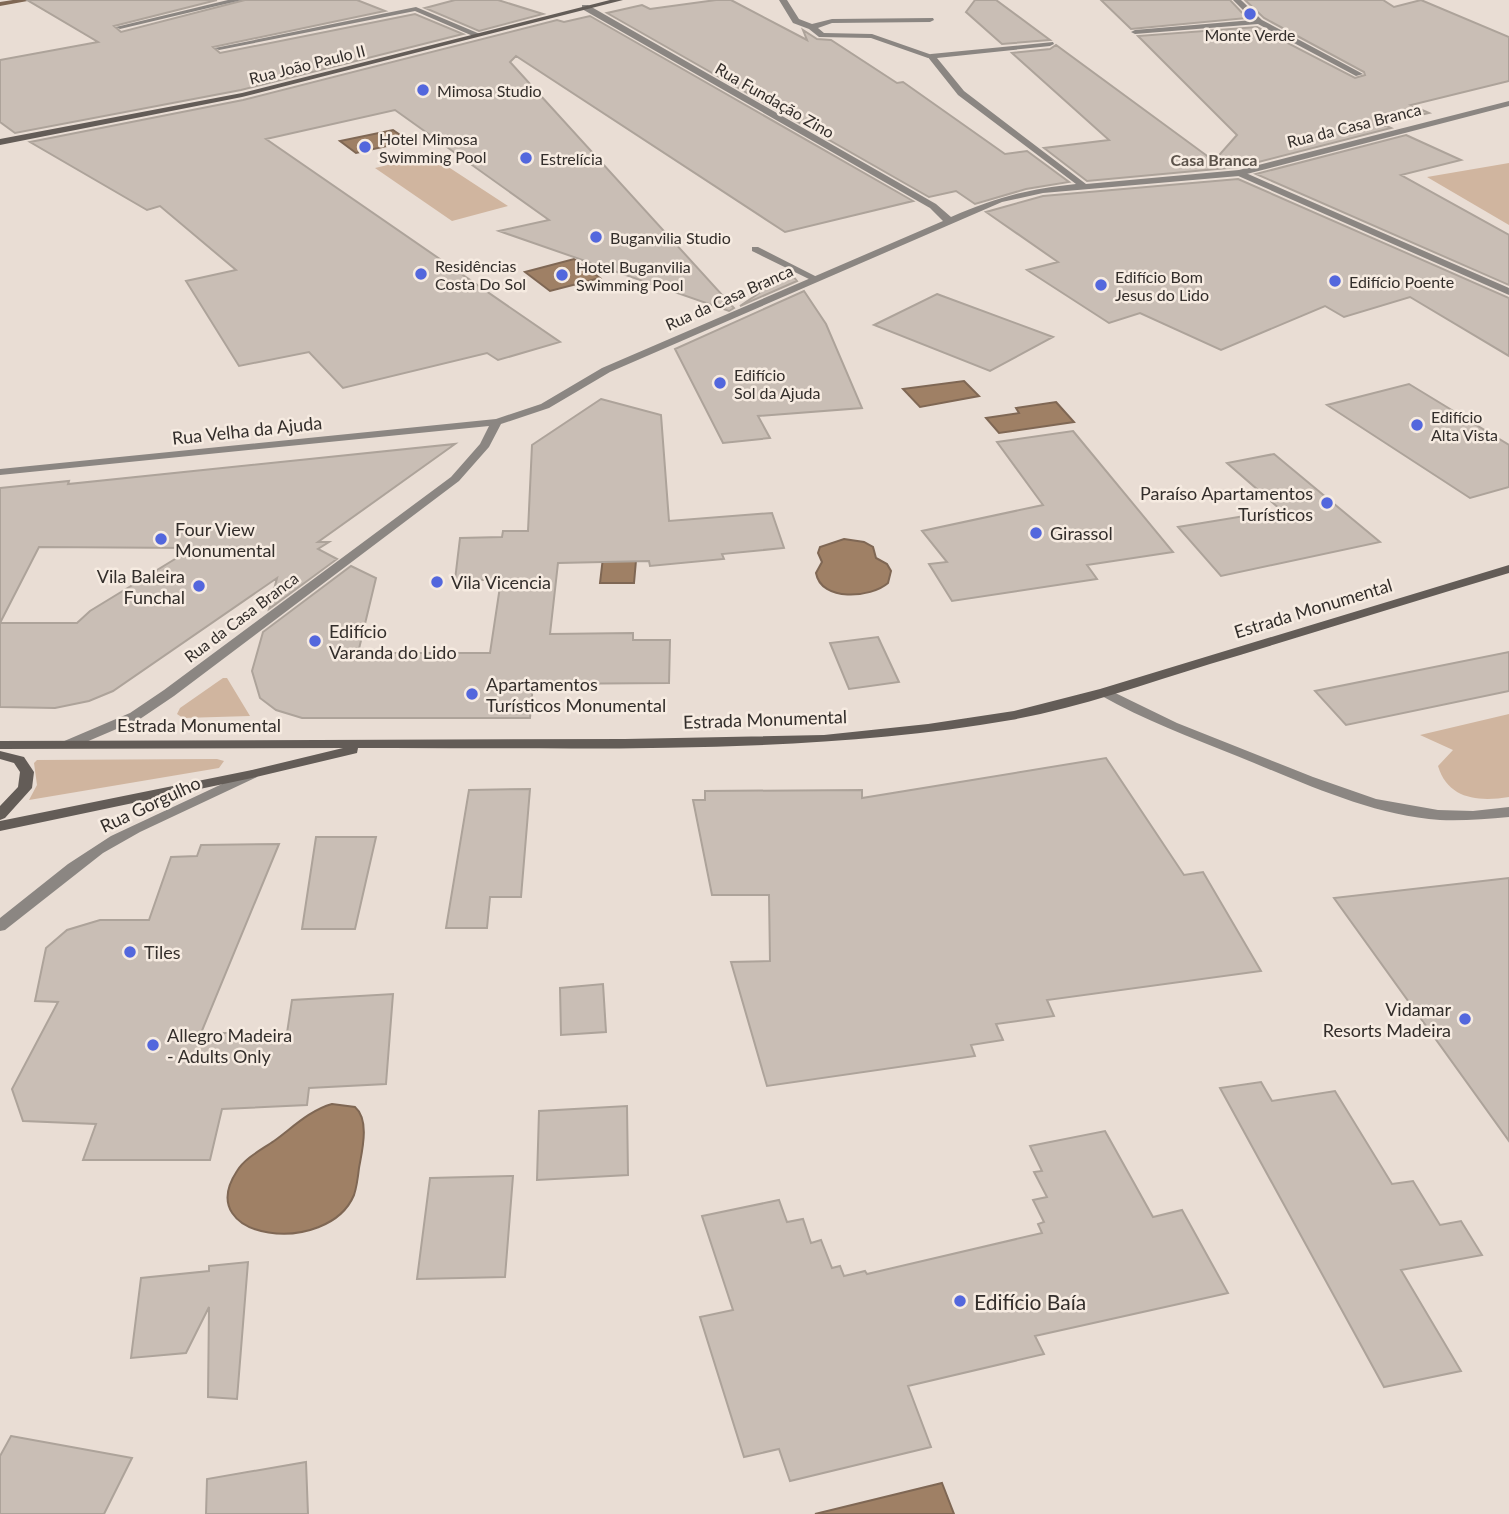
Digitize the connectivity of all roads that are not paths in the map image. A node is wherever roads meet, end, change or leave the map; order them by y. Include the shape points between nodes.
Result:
1 (238, 0) edge
2 (425, 0) edge
3 (619, 0) edge
4 (783, 0) edge
5 (1237, 0) edge
6 (585, 7) junction
7 (416, 9) junction
8 (930, 20) dead end
9 (1259, 22) junction
10 (120, 27) dead end
11 (812, 27) junction
12 (1135, 32) dead end
13 (476, 34) junction
14 (1050, 44) dead end
15 (219, 48) dead end
16 (931, 56) junction
17 (1359, 75) dead end
18 (1509, 103) edge
19 (0, 142) edge
20 (1239, 173) junction
21 (1084, 186) junction
22 (948, 220) junction
23 (755, 248) dead end
24 (814, 278) junction
25 (1509, 292) edge
26 (497, 422) junction
27 (0, 472) edge
28 (1509, 569) edge
29 (1105, 692) junction
30 (377, 744) junction
31 (0, 745) edge
32 (66, 745) junction
33 (0, 755) edge
34 (252, 774) junction
35 (1509, 812) edge
36 (0, 815) edge
37 (0, 825) edge
38 (0, 926) edge

1 - 10 street
2 - 7 street
3 - 6 main road, Rua João Paulo II
4 - 11 street via 796,20
5 - 9 street
6 - 13 main road, Rua João Paulo II
6 - 22 street, Rua Fundação Zino via 933,206
7 - 13 street
7 - 15 street
8 - 11 street via 832,21
9 - 12 street
9 - 17 street
11 - 16 street via 822,35 872,36
13 - 19 main road, Rua João Paulo II via 231,98
14 - 16 street
16 - 21 street via 961,93
18 - 20 street, Rua da Casa Branca
20 - 21 street, Rua da Casa Branca
20 - 25 street
21 - 22 street, Rua da Casa Branca via 1023,194
22 - 24 street, Rua da Casa Branca
23 - 24 street
24 - 26 street, Rua da Casa Branca via 606,370 545,406
26 - 27 street, Rua Velha da Ajuda
26 - 32 street, Rua da Casa Branca via 485,445 455,479 169,693 135,716
28 - 29 main road, Estrada Monumental
29 - 30 main road, Estrada Monumental via 1014,715 824,738
29 - 35 street via 1166,723 1372,805 1429,816
30 - 32 main road, Estrada Monumental
30 - 34 main road
31 - 32 main road, Estrada Monumental
33 - 36 main road via 19,760 27,772 25,788
34 - 37 main road
34 - 38 street, Rua Gorgulho via 97,850

